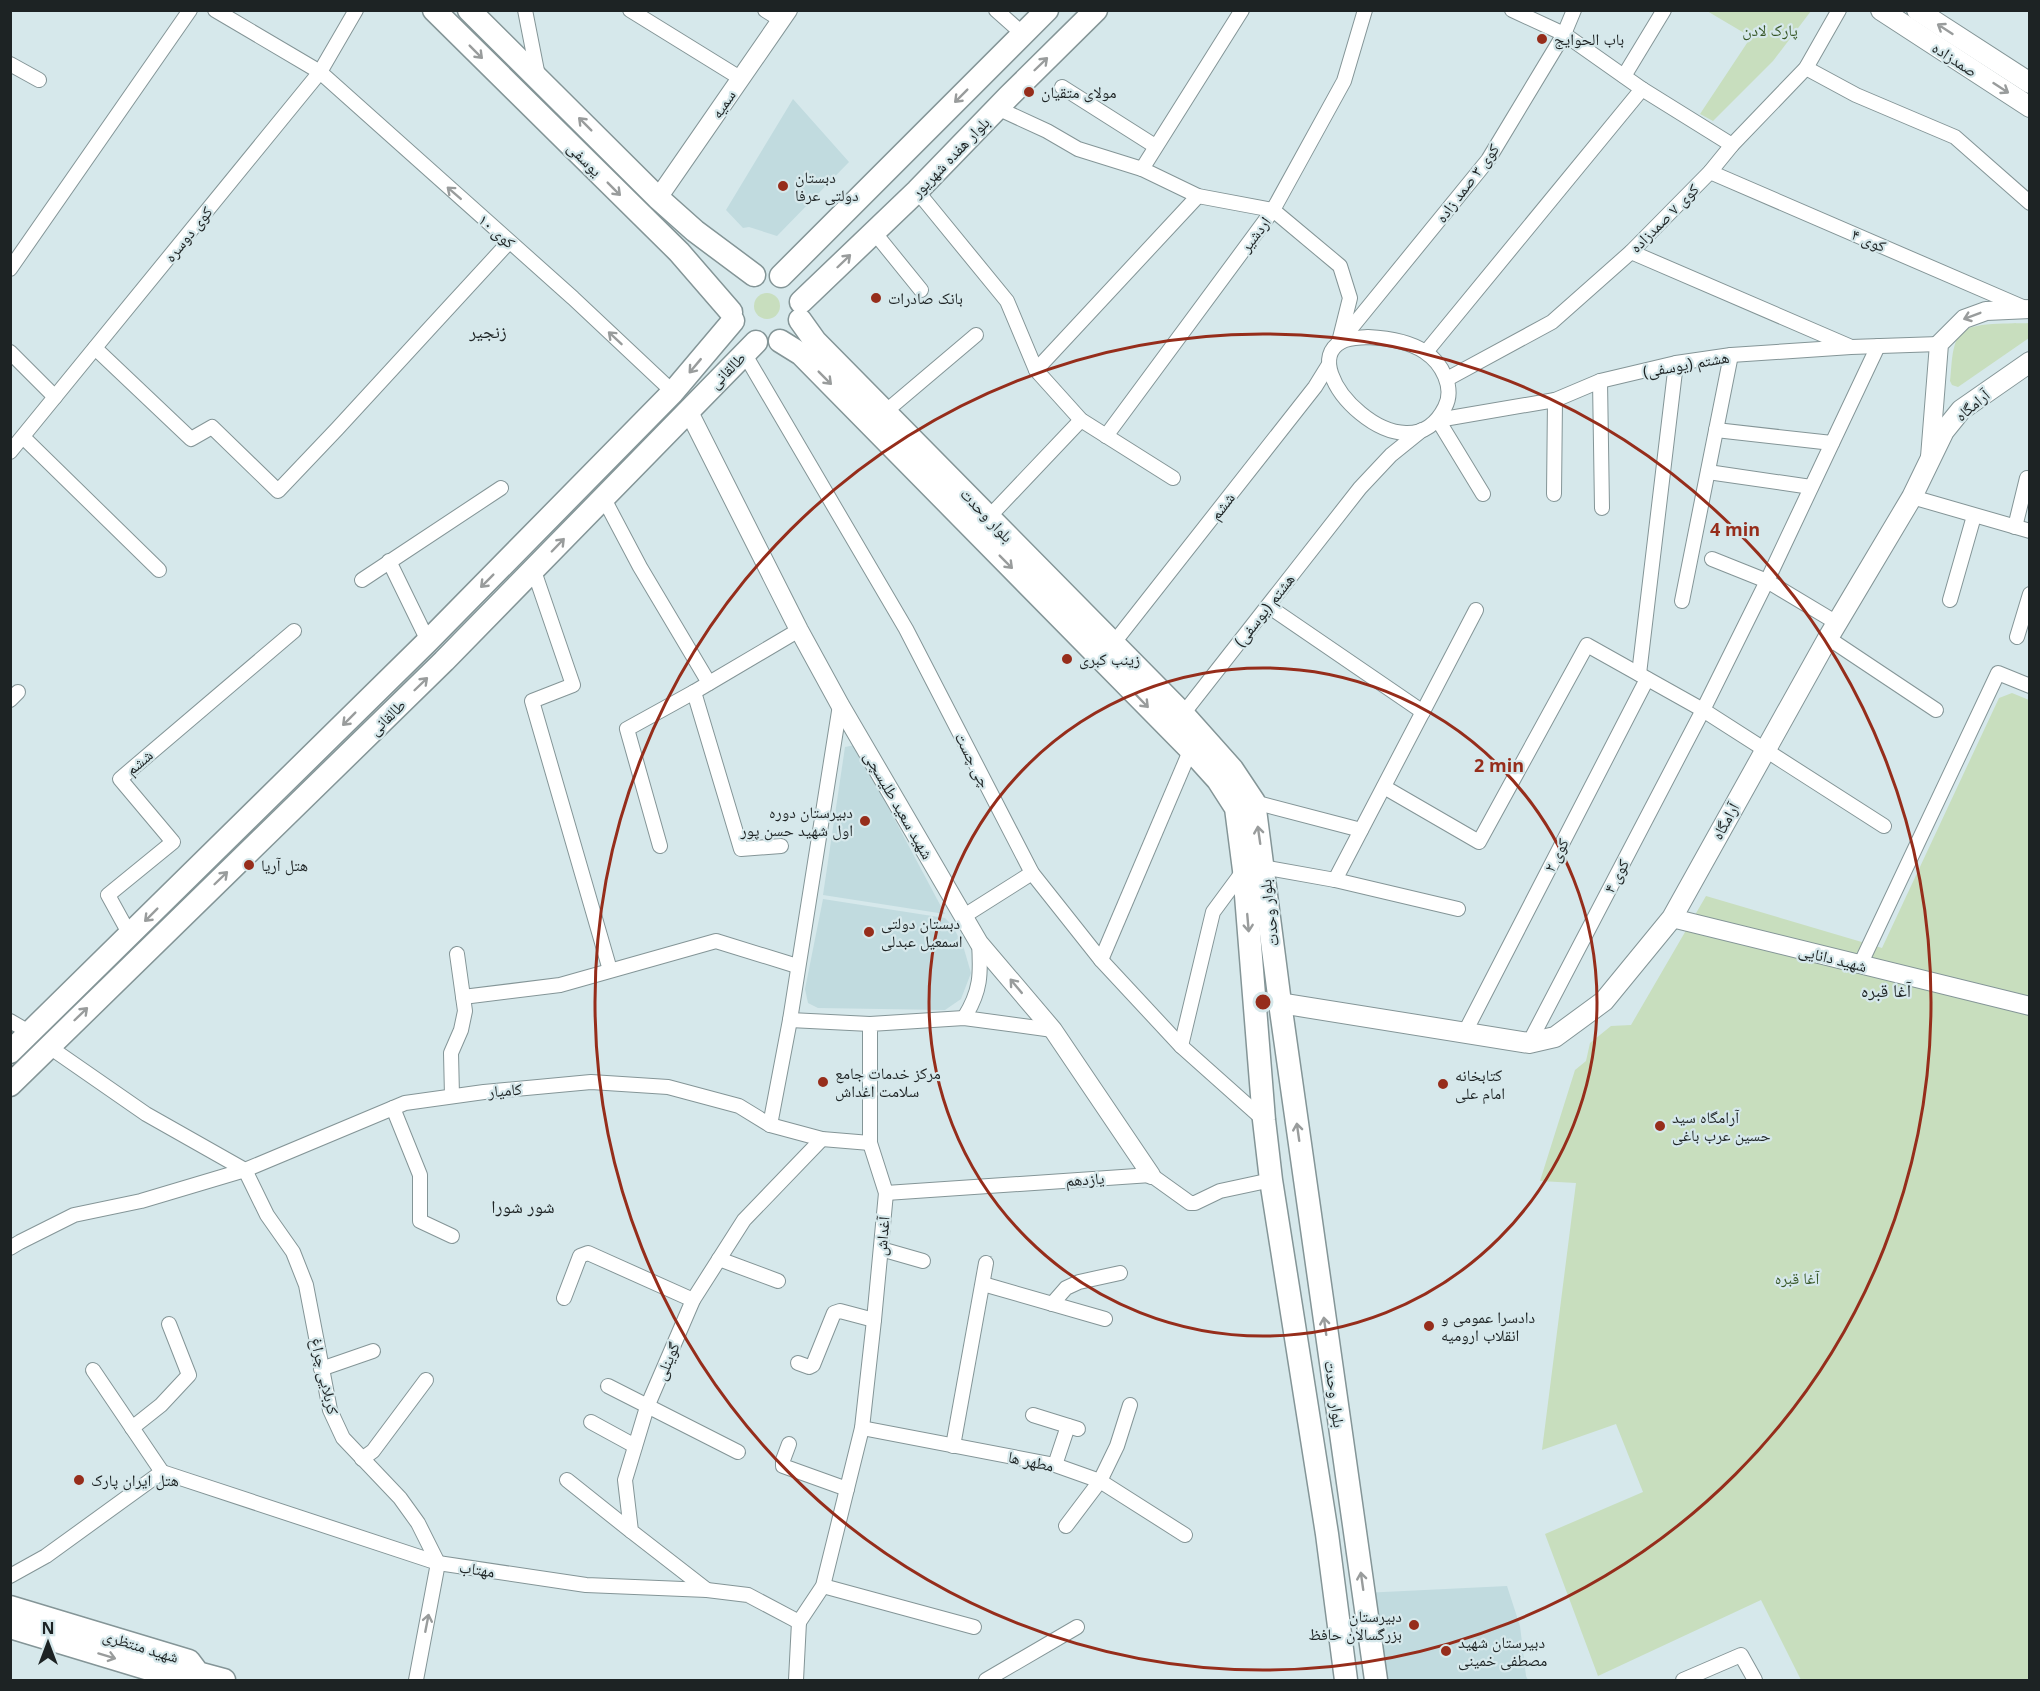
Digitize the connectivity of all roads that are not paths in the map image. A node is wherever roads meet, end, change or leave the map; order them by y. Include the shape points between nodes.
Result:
1 (190, 10) edge
2 (215, 10) edge
3 (434, 10) edge
4 (469, 10) edge
5 (525, 10) edge
6 (630, 10) edge
7 (765, 10) edge
8 (996, 10) edge
9 (1047, 10) edge
10 (1096, 10) edge
11 (1242, 10) edge
12 (1365, 10) edge
13 (1512, 10) edge
14 (1574, 10) edge
15 (1664, 10) edge
16 (1839, 10) edge
17 (1881, 10) edge
18 (1917, 10) edge
19 (354, 11) edge
20 (785, 15) edge
21 (1023, 34) junction
22 (1564, 34) junction
23 (10, 64) edge
24 (1806, 68) junction
25 (320, 72) junction
26 (985, 73) junction
27 (1624, 76) junction
28 (538, 77) junction
29 (740, 78) junction
30 (39, 80) dead end
31 (2030, 84) edge
32 (1062, 87) dead end
33 (1642, 89) junction
34 (1003, 102) junction
35 (2030, 106) edge
36 (1732, 145) junction
37 (1155, 146) junction
38 (1142, 169) junction
39 (1710, 171) junction
40 (917, 191) junction
41 (1198, 196) junction
42 (658, 198) junction
43 (2030, 202) edge
44 (1274, 210) junction
45 (695, 231) junction
46 (874, 232) junction
47 (509, 242) junction
48 (679, 252) junction
49 (1631, 252) junction
50 (10, 269) edge
51 (754, 275) junction
52 (781, 276) junction
53 (921, 290) dead end
54 (2028, 309) edge
55 (800, 311) junction
56 (732, 316) junction
57 (976, 335) dead end
58 (780, 341) junction
59 (1339, 342) junction
60 (1939, 344) junction
61 (1878, 346) junction
62 (750, 347) junction
63 (1851, 347) junction
64 (95, 348) junction
65 (10, 352) edge
66 (1426, 352) junction
67 (1731, 355) junction
68 (1676, 363) junction
69 (1328, 366) junction
70 (1036, 369) junction
71 (2024, 370) edge
72 (1447, 379) junction
73 (1600, 381) junction
74 (672, 392) junction
75 (55, 397) junction
76 (1555, 400) junction
77 (688, 410) junction
78 (885, 412) junction
79 (1081, 420) junction
80 (1438, 420) junction
81 (1422, 430) junction
82 (1716, 430) junction
83 (1106, 436) junction
84 (23, 437) junction
85 (1832, 443) junction
86 (10, 452) edge
87 (1930, 457) junction
88 (1708, 471) junction
89 (1173, 478) dead end
90 (2027, 478) dead end
91 (1811, 487) junction
92 (501, 488) dead end
93 (1483, 494) dead end
94 (1554, 494) dead end
95 (603, 497) junction
96 (1912, 497) junction
97 (1602, 508) dead end
98 (1974, 516) junction
99 (982, 524) junction
100 (2015, 527) junction
101 (2030, 531) edge
102 (1712, 559) dead end
103 (389, 561) junction
104 (159, 570) dead end
105 (534, 570) junction
106 (362, 580) dead end
107 (1767, 581) junction
108 (2030, 594) edge
109 (1950, 600) dead end
110 (1682, 601) dead end
111 (1268, 606) junction
112 (1476, 610) dead end
113 (799, 630) junction
114 (294, 631) dead end
115 (1833, 631) junction
116 (2018, 637) dead end
117 (428, 640) junction
118 (1107, 651) junction
119 (1643, 676) junction
120 (709, 683) junction
121 (2030, 686) edge
122 (694, 692) junction
123 (840, 705) junction
124 (1703, 710) junction
125 (1936, 710) dead end
126 (1423, 712) junction
127 (1177, 722) junction
128 (1196, 742) junction
129 (1765, 749) junction
130 (1384, 788) junction
131 (1254, 802) junction
132 (1884, 826) dead end
133 (1362, 830) junction
134 (660, 846) dead end
135 (781, 846) dead end
136 (1254, 868) junction
137 (1032, 873) junction
138 (1335, 880) junction
139 (1458, 909) dead end
140 (964, 916) junction
141 (1672, 918) junction
142 (130, 935) junction
143 (979, 943) junction
144 (457, 954) dead end
145 (1101, 960) junction
146 (1860, 965) junction
147 (797, 966) junction
148 (610, 970) junction
149 (463, 997) junction
150 (1280, 1003) junction
151 (2030, 1006) edge
152 (964, 1018) junction
153 (790, 1020) junction
154 (870, 1024) junction
155 (20, 1026) edge
156 (1053, 1030) junction
157 (1465, 1032) junction
158 (1529, 1043) junction
159 (48, 1046) junction
160 (1181, 1046) junction
161 (10, 1052) edge
162 (10, 1085) edge
163 (452, 1096) junction
164 (393, 1108) junction
165 (1264, 1120) junction
166 (770, 1125) junction
167 (822, 1139) junction
168 (870, 1143) junction
169 (245, 1170) junction
170 (1151, 1175) junction
171 (1271, 1180) junction
172 (886, 1193) junction
173 (452, 1236) dead end
174 (10, 1248) edge
175 (881, 1249) junction
176 (719, 1259) junction
177 (923, 1261) dead end
178 (986, 1263) dead end
179 (1120, 1273) dead end
180 (778, 1281) dead end
181 (983, 1284) junction
182 (564, 1298) dead end
183 (693, 1300) junction
184 (1052, 1304) junction
185 (1105, 1319) dead end
186 (874, 1320) junction
187 (169, 1324) dead end
188 (373, 1351) dead end
189 (798, 1363) dead end
190 (321, 1369) junction
191 (93, 1370) dead end
192 (426, 1380) dead end
193 (608, 1386) dead end
194 (1130, 1405) dead end
195 (647, 1407) junction
196 (1033, 1415) dead end
197 (591, 1422) dead end
198 (132, 1428) junction
199 (862, 1428) junction
200 (789, 1444) dead end
201 (635, 1446) junction
202 (953, 1446) junction
203 (738, 1452) dead end
204 (362, 1459) junction
205 (1056, 1465) junction
206 (162, 1472) junction
207 (567, 1480) dead end
208 (1100, 1481) junction
209 (847, 1489) junction
210 (1066, 1526) dead end
211 (631, 1531) junction
212 (1185, 1535) dead end
213 (438, 1563) junction
214 (10, 1576) edge
215 (823, 1586) junction
216 (707, 1590) junction
217 (10, 1607) edge
218 (799, 1622) junction
219 (1077, 1626) dead end
220 (10, 1627) edge
221 (974, 1627) dead end
222 (198, 1673) junction
223 (224, 1680) edge
224 (416, 1680) edge
225 (796, 1680) edge
226 (986, 1680) edge
227 (1346, 1680) edge
228 (1376, 1680) edge
229 (1683, 1680) edge
230 (1755, 1680) edge

1 - 50 street
2 - 25 street, کوی ۱۰
3 -> 48 main road, یوسفی
4 - 28 main road, یوسفی
5 - 28 street
6 - 29 street
7 - 20 street
8 - 21 street
9 - 21 main road, بلوار هفده شهریور
34 -> 10 main road, بلوار هفده شهریور
11 - 37 street
12 - 44 street, اردشیر via 1344,81
13 - 22 street
14 - 22 street, کوی ۳ صمد زاده
15 - 27 street
16 - 24 street, کوی ۷ صمدزاده
17 -> 35 main road, صمدزاده
31 -> 18 main road, صمدزاده
19 - 25 street, کوی دوسره
20 - 29 street, سمیه
21 - 26 main road, بلوار هفده شهریور
22 - 27 street
22 - 59 street, کوی ۳ صمد زاده via 1488,160
23 - 30 street
24 - 36 street, کوی ۷ صمدزاده
24 - 43 street via 1857,95 1955,137
47 -> 25 street, کوی ۱۰
25 - 64 street, کوی دوسره
26 - 34 main road
26 -> 52 main road, بلوار هفده شهریور
27 - 33 street
42 -> 28 main road, یوسفی
29 - 42 street, سمیه
32 - 37 street
33 - 36 street
33 - 66 street
34 - 38 street via 1078,150
34 - 40 main road, بلوار هفده شهریور
36 - 39 street, کوی ۷ صمدزاده
37 - 38 street
38 - 41 street
39 - 49 street, کوی ۷ صمدزاده
39 - 54 street, کوی ۴
40 - 46 main road, بلوار هفده شهریور
40 - 70 street via 1006,301
41 - 44 street
41 - 70 street
42 - 45 main road, یوسفی
44 - 59 street via 1340,266 1350,298
44 - 83 street, اردشیر
45 - 48 main road
45 - 51 main road, یوسفی
46 - 53 street
55 -> 46 main road, بلوار هفده شهریور
47 - 64 street via 278,491 212,427 191,439
74 -> 47 street, کوی ۱۰
48 - 56 main road, یوسفی
49 - 63 street
49 - 72 street, کوی ۷ صمدزاده via 1552,322
51 - 52 main road
51 - 56 main road via 734,294
52 - 55 main road via 797,291
54 -> 60 street via 1986,311 1964,319
55 - 58 main road via 792,332
55 - 78 main road, بلوار وحدت via 815,341
56 - 62 main road
56 -> 74 main road, طالقانی
57 - 78 street
58 - 62 main road
58 -> 99 main road, بلوار وحدت via 801,354
59 - 66 street via 1350,338 1386,338
59 - 69 street via 1331,351
60 - 61 street, هشتم (یوسفی)
60 - 87 street
61 - 63 street, هشتم (یوسفی)
61 - 85 street, کوی ۴
62 - 77 main road, طالقانی
62 - 137 street, چی چست via 906,629
63 - 67 street, هشتم (یوسفی)
64 - 75 street, کوی دوسره
65 - 75 street
66 - 72 street
67 - 68 street, هشتم (یوسفی)
67 - 82 street
68 - 73 street, هشتم (یوسفی)
68 - 119 street
69 - 81 street via 1346,400 1363,417 1379,427 1401,433
69 - 118 street, ششم
70 - 79 street
71 - 87 main road, آرامگاه via 1961,410
72 - 80 street via 1447,404
73 - 76 street, هشتم (یوسفی)
73 - 97 street
74 -> 117 main road, طالقانی
75 - 84 street, کوی دوسره
76 - 80 street, هشتم (یوسفی)
76 - 94 street
77 - 95 main road, طالقانی
77 - 113 street, شهید سعید طلیسچی
78 - 99 main road, بلوار وحدت
79 - 83 street
79 - 99 street
80 - 81 street
80 - 93 street
81 - 111 street, هشتم (یوسفی) via 1360,488
82 - 85 street
82 - 88 street
83 - 89 street
84 - 86 street, کوی دوسره
84 - 104 street
85 - 91 street, کوی ۴
87 - 96 main road, آرامگاه
88 - 91 street
88 - 110 street
90 - 100 street
91 - 107 street, کوی ۴
92 - 103 street
105 -> 95 main road, طالقانی
95 - 120 street
96 - 98 street
96 - 115 main road, آرامگاه
98 - 100 street
98 - 109 street
99 - 118 main road, بلوار وحدت
100 - 101 street
102 - 107 street
103 - 106 street
103 - 117 street
105 - 148 street via 573,685 532,701
159 -> 105 main road, طالقانی
107 - 115 street
107 - 124 street, کوی ۴
108 - 116 street
111 - 126 street
111 - 127 street, هشتم (یوسفی)
112 - 126 street
113 - 120 street
113 - 123 street, شهید سعید طلیسچی
114 - 142 street, ششم via 120,779 173,842 108,895
115 - 125 street
115 - 129 main road, آرامگاه
117 -> 142 main road, طالقانی
118 - 127 main road, بلوار وحدت
119 - 124 street
119 - 130 street via 1587,645 1479,842
119 - 157 street, کوی ۲
120 - 122 street
121 - 146 street via 1998,673
122 - 134 street via 627,729
122 - 135 street via 741,849
123 - 140 street, شهید سعید طلیسچی
123 - 147 street
124 - 129 street
124 - 158 street, کوی ۴
126 - 130 street
127 - 128 main road, بلوار وحدت
128 - 131 main road, بلوار وحدت via 1232,769
128 - 136 main road, بلوار وحدت via 1236,808
128 - 145 street
129 - 132 street
129 - 141 main road, آرامگاه
130 - 133 street
131 - 133 street
136 -> 131 main road, بلوار وحدت
133 - 138 street
136 - 138 street
136 - 150 main road, بلوار وحدت
136 - 160 street via 1213,912
136 -> 165 main road, بلوار وحدت
137 - 140 street
137 - 145 street, چی چست
138 - 139 street
140 - 143 street, شهید سعید طلیسچی
141 - 146 street, شهید دانایی
141 - 158 main road, آرامگاه via 1604,1001 1555,1037
142 - 155 main road, طالقانی
143 - 152 street via 979,980 974,1001
156 -> 143 street, شهید سعید طلیسچی
144 - 149 street
145 - 160 street, چی چست
146 - 151 street, شهید دانایی
147 - 148 street via 716,941
147 - 153 street
148 - 149 street via 560,986
149 - 163 street via 461,1030 451,1053
150 - 157 main road, آرامگاه
228 -> 150 main road, بلوار وحدت
152 - 154 street
152 - 156 street
153 - 154 street
153 - 166 street
154 - 168 street, آغداش
155 - 159 main road
155 - 161 main road, طالقانی
156 - 170 street, شهید سعید طلیسچی
157 - 158 main road, آرامگاه
159 - 162 main road, طالقانی
159 - 169 street via 146,1114
160 - 165 street, چی چست
163 - 164 street, کامیار
163 - 166 street, کامیار via 591,1082 668,1087 739,1106
164 - 169 street, کامیار
164 - 173 street via 420,1175 420,1221
165 - 171 main road, بلوار وحدت
166 - 167 street, کامیار
167 - 168 street, کامیار
167 - 176 street, گوینلی via 744,1220
168 - 172 street, آغداش
169 - 174 street, کامیار via 141,1201 74,1215
169 - 190 street, کربلایی چراغ via 267,1215 293,1252 306,1286
170 - 171 street via 1190,1203 1221,1191
170 - 172 street, یازدهم
171 - 227 main road, بلوار وحدت
172 - 175 street, آغداش
175 - 177 street
175 - 186 street, آغداش
176 - 180 street
176 - 183 street, گوینلی
178 - 181 street
179 - 184 street via 1079,1282 1066,1288
181 - 184 street
181 - 202 street
182 - 183 street via 580,1256 588,1253
183 - 195 street, گوینلی
184 - 185 street
186 - 189 street via 840,1311 834,1313 813,1365
186 - 199 street, آغداش
187 - 198 street via 189,1375
188 - 190 street
190 - 204 street, کربلایی چراغ via 330,1410 343,1438
191 - 198 street
192 - 204 street via 373,1451
193 - 195 street
194 - 208 street
195 - 201 street, گوینلی
195 - 203 street
196 - 205 street via 1073,1427
197 - 201 street
198 - 206 street
199 - 202 street, مطهر ها
199 - 209 street, آغداش
200 - 209 street via 783,1466
201 - 211 street, گوینلی via 625,1480
202 - 205 street, مطهر ها
204 - 213 street, کربلایی چراغ via 400,1498
205 - 208 street, مطهر ها
206 - 213 street, مهتاب
206 - 214 street via 46,1556
207 - 211 street
208 - 210 street
208 - 212 street, مطهر ها
209 - 215 street, آغداش
211 - 216 street
213 - 216 street, مهتاب via 586,1586
224 -> 213 street
215 - 218 street, آغداش
215 - 221 street
216 - 218 street, مهتاب via 748,1595
217 - 222 main road, شهید منتظری via 189,1661
218 - 225 street
219 - 226 street
220 -> 222 main road, شهید منتظری via 182,1679
222 - 223 main road, شهید منتظری
229 - 230 street via 1741,1654

